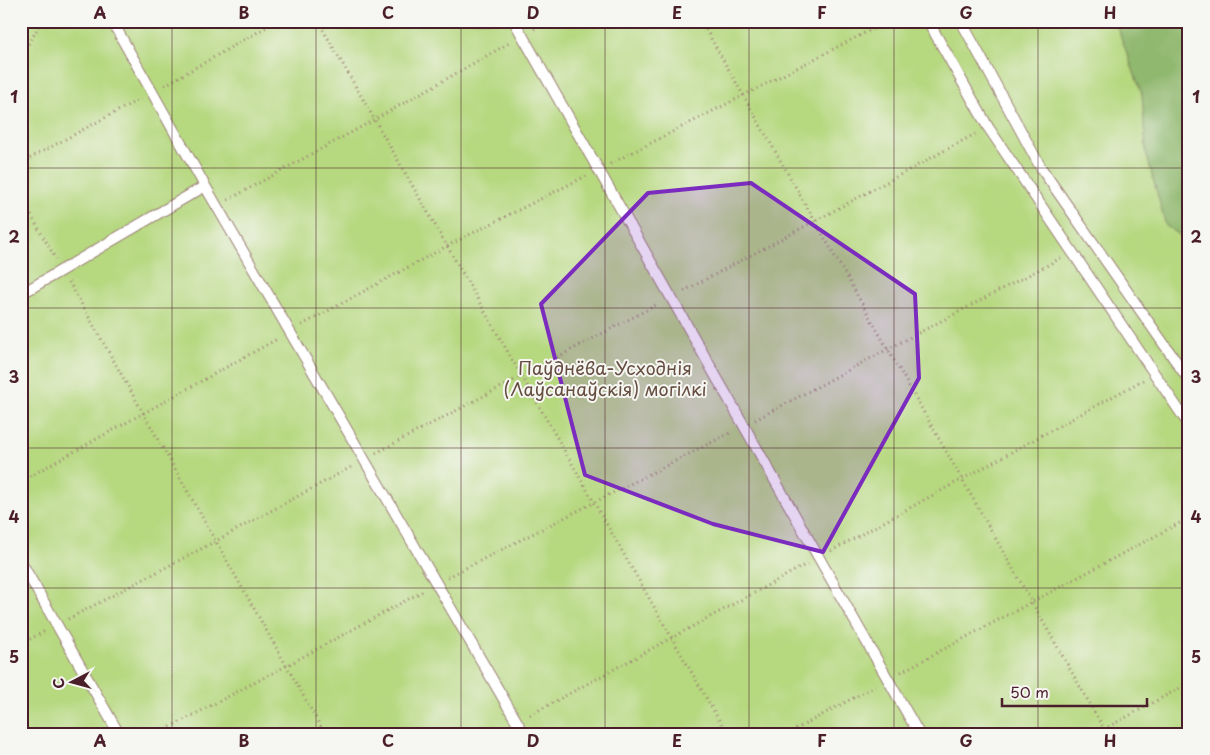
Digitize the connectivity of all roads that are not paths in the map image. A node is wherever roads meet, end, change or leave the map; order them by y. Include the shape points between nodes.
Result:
1 (112, 21) edge
2 (514, 21) edge
3 (928, 21) edge
4 (961, 21) edge
5 (205, 186) junction
6 (21, 294) edge
7 (1189, 380) edge
8 (1189, 425) edge
9 (21, 562) edge
10 (119, 734) edge
11 (524, 734) edge
12 (919, 734) edge

1 - 5 lane
2 - 12 lane
3 - 8 lane via 988,128
4 - 7 lane via 1041,168
5 - 6 lane
5 - 11 lane
9 - 10 lane

